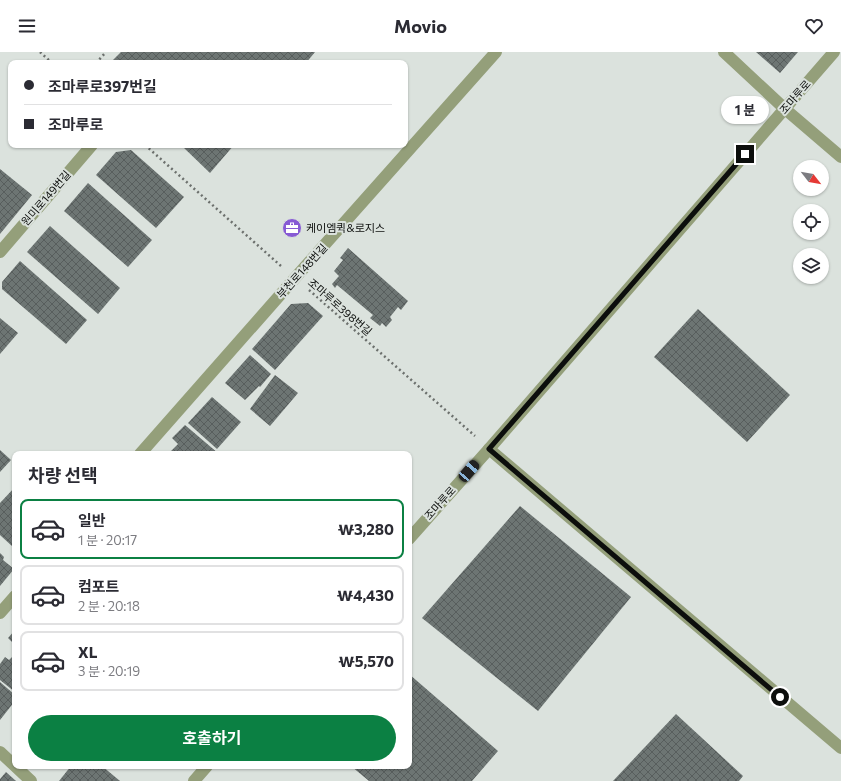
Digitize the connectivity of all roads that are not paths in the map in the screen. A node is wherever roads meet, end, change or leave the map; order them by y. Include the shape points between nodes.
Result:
1 (496, 52) edge
2 (724, 52) edge
3 (834, 52) edge
4 (785, 108) junction
5 (89, 148) edge
6 (841, 157) edge
7 (0, 252) edge
8 (489, 449) junction
9 (143, 451) edge
10 (412, 535) edge
11 (12, 600) edge
12 (0, 614) edge
13 (841, 748) edge
14 (0, 752) edge
15 (12, 763) edge
16 (18, 769) edge
17 (204, 769) edge
18 (31, 781) edge
19 (194, 781) edge

1 - 9 street, 부천로148번길
2 - 4 street
3 - 4 street, 조마루로
4 - 6 street
4 - 8 street, 조마루로
5 - 7 street, 원미로149번길
8 - 10 street, 조마루로
8 - 13 street
11 - 12 street
14 - 15 street
16 - 18 street
17 - 19 street

